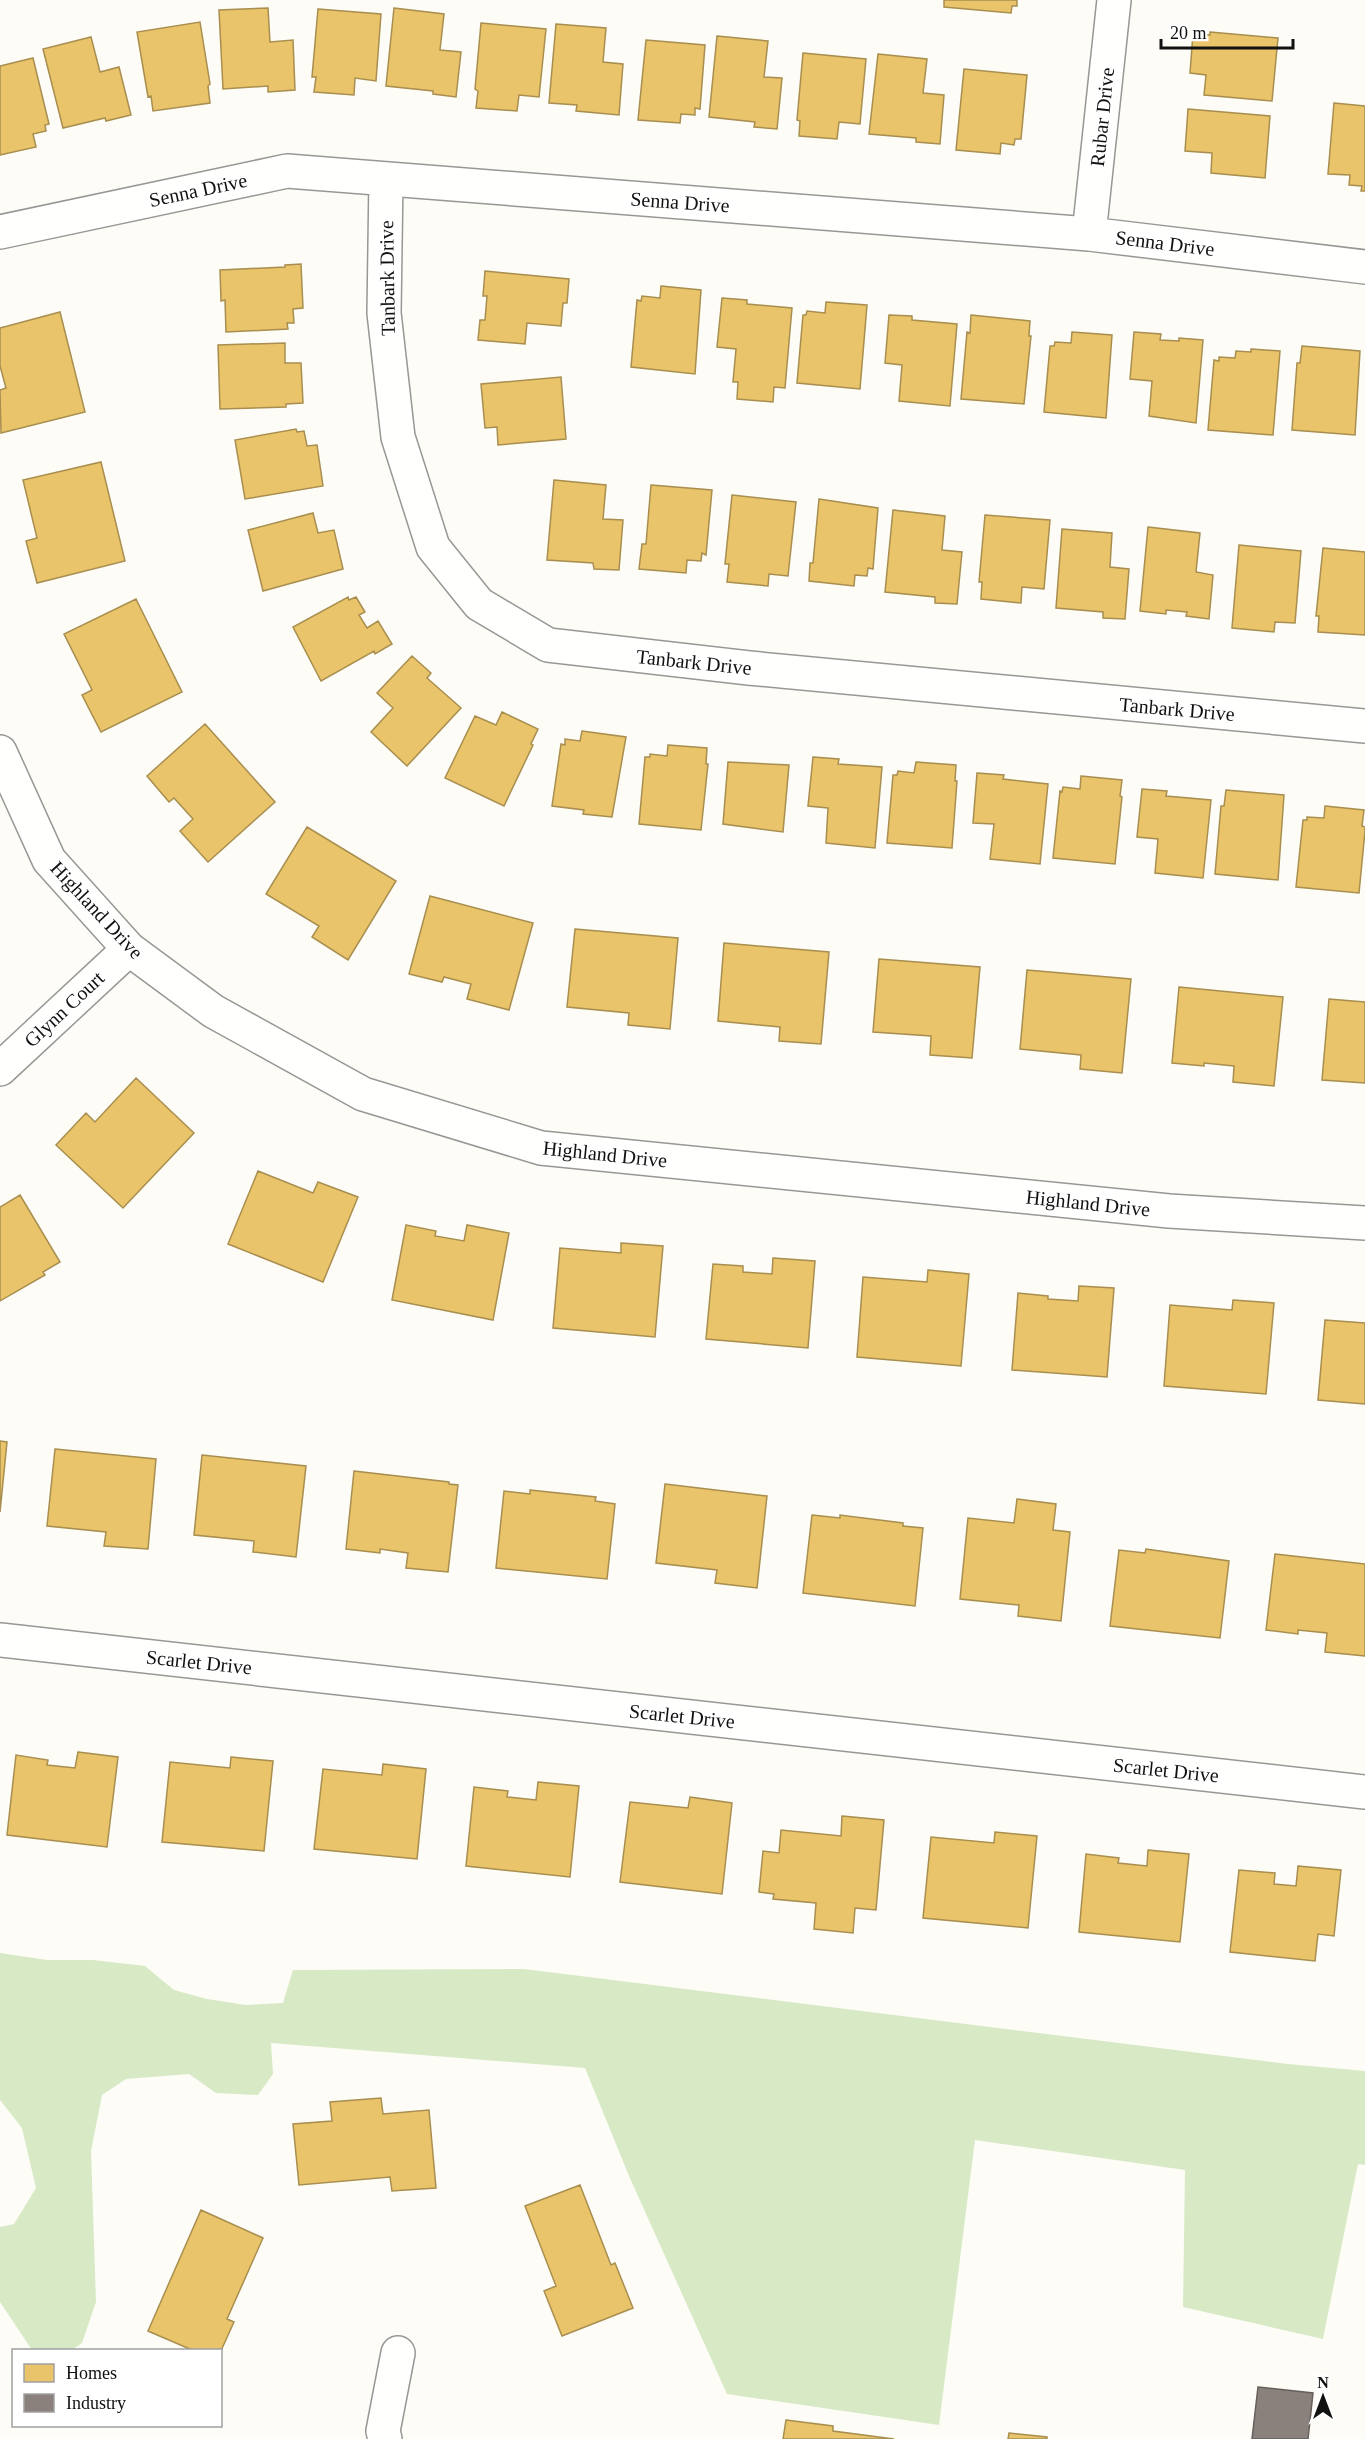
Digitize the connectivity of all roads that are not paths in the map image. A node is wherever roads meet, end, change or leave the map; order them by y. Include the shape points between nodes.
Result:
1 (1114, 0) edge
2 (386, 179) junction
3 (0, 232) edge
4 (1089, 234) junction
5 (1365, 267) edge
6 (1365, 726) edge
7 (0, 752) edge
8 (129, 949) junction
9 (0, 1069) edge
10 (1365, 1223) edge
11 (0, 1640) edge
12 (1365, 1792) edge
13 (398, 2353) dead end
14 (384, 2439) edge

1 - 4 street, Rubar Drive
2 - 3 street, Senna Drive via 288,171
2 - 4 street, Senna Drive
2 - 6 street, Tanbark Drive via 384,313 398,437 433,547 479,604 548,645 748,668
4 - 5 street, Senna Drive
7 - 8 street, Highland Drive via 49,860
8 - 9 street, Glynn Court
8 - 10 street, Highland Drive via 213,1011 363,1094 540,1148 1169,1211
11 - 12 street, Scarlet Drive
13 - 14 street

